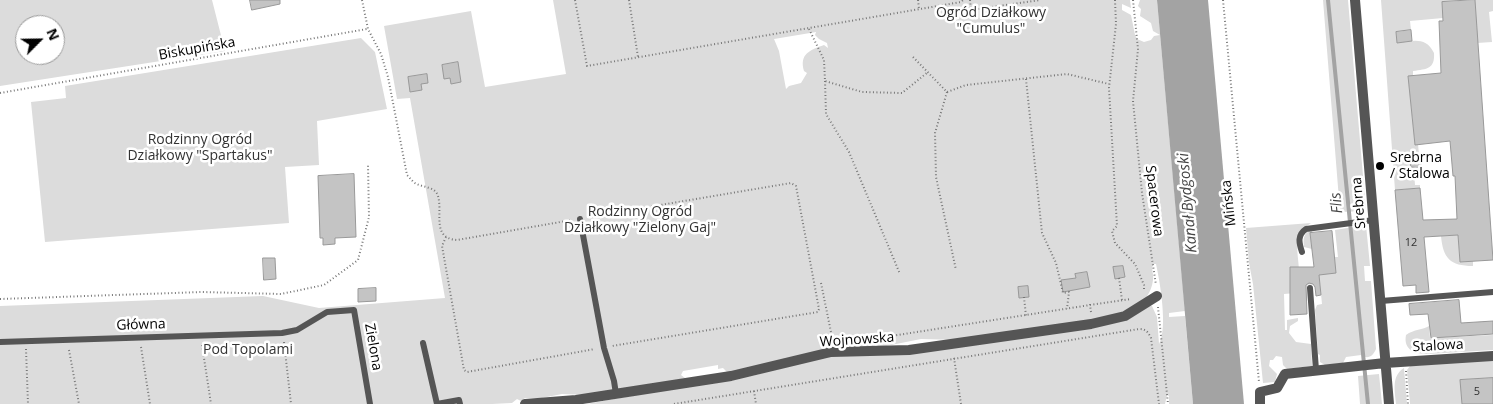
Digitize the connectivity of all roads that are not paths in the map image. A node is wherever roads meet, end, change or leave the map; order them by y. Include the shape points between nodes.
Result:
1 (1355, 0) edge
2 (580, 219) dead end
3 (1374, 220) junction
4 (1302, 252) dead end
5 (1310, 288) dead end
6 (1493, 292) edge
7 (1158, 296) road end
8 (1380, 300) junction
9 (282, 333) joint
10 (0, 342) edge
11 (423, 343) dead end
12 (1493, 356) edge
13 (1385, 363) junction
14 (1316, 370) junction
15 (616, 394) junction
16 (459, 402) edge
17 (370, 404) edge
18 (437, 404) edge
19 (525, 404) edge
20 (1260, 404) edge
21 (1389, 404) edge

1 - 3 street, Srebrna
2 - 15 lane
3 - 4 lane via 1306,228 1299,238
3 - 8 street, Srebrna
5 - 14 lane
6 - 8 lane
7 - 15 street, Wojnowska via 1125,316 1092,324 909,350 831,352 731,376
8 - 13 street, Srebrna
9 - 10 lane, Główna
9 - 17 lane, Zielona via 298,330 327,312 354,310
11 - 18 lane
12 - 13 street, Stalowa
13 - 14 street, Stalowa
13 - 21 street, Srebrna
14 - 20 street, Stalowa via 1285,374 1276,388 1260,392
15 - 19 street, Wojnowska
16 - 18 lane

